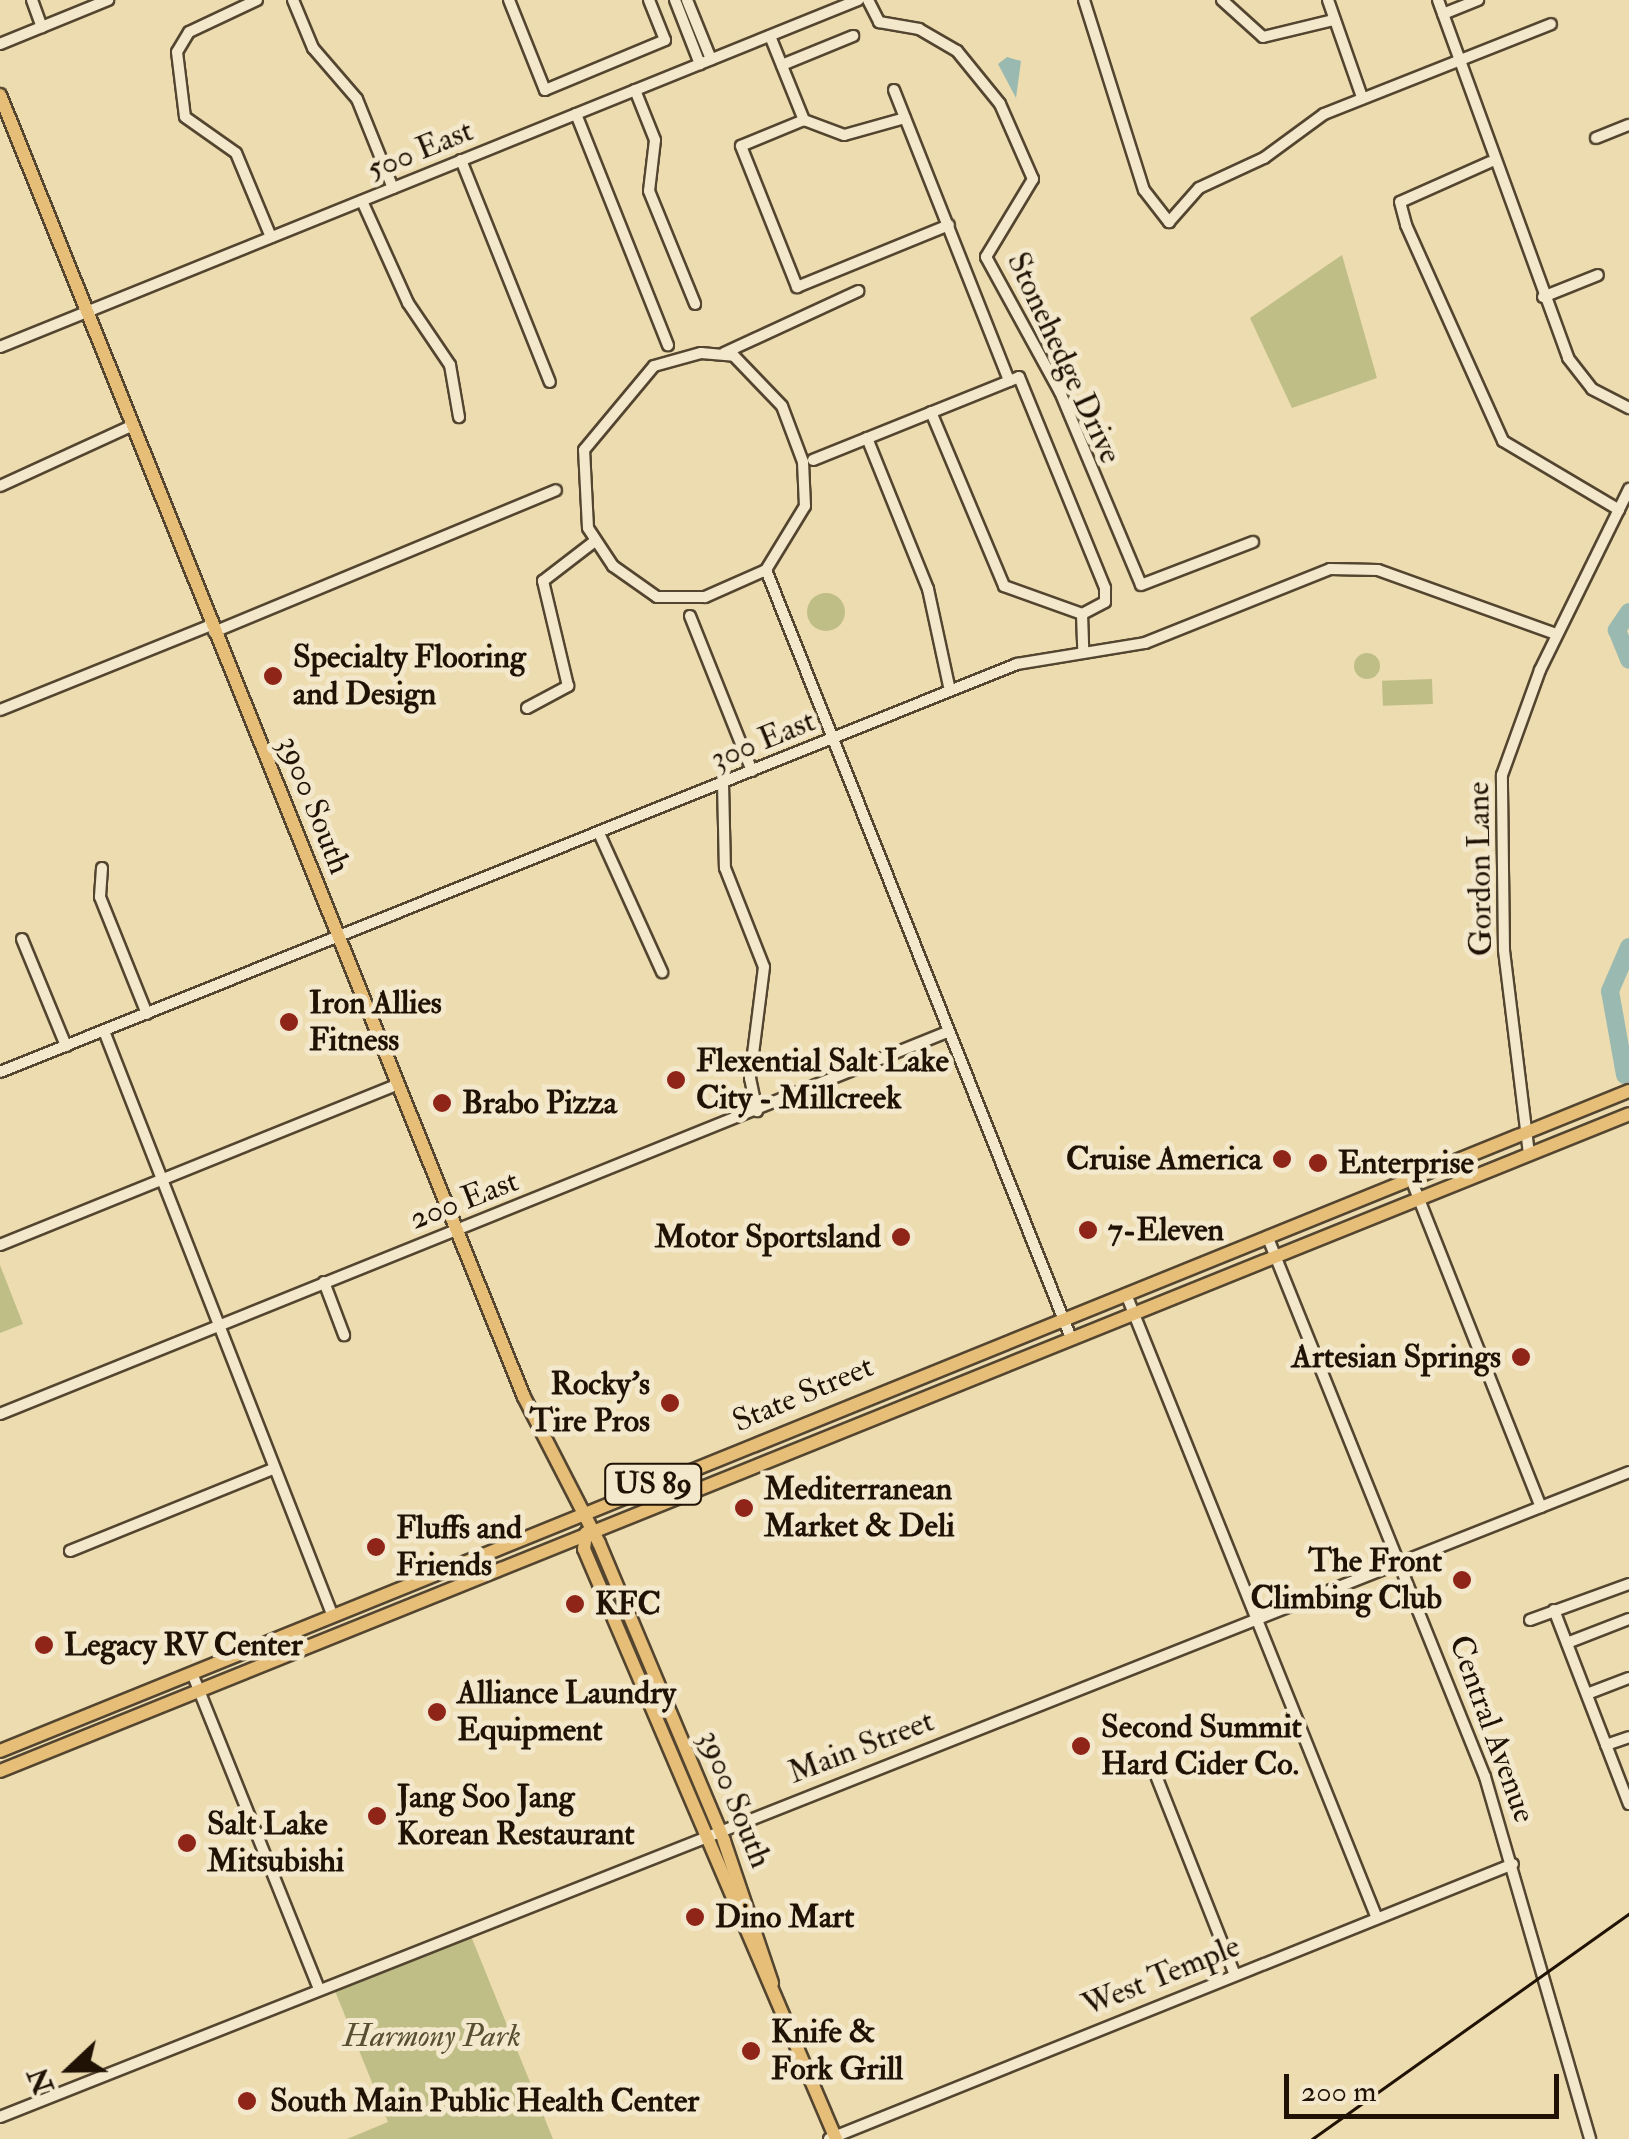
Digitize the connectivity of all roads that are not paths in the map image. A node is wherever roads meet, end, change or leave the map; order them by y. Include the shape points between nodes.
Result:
1 (32, 0) edge
2 (108, 0) edge
3 (257, 0) edge
4 (293, 0) edge
5 (509, 0) edge
6 (649, 0) edge
7 (675, 0) edge
8 (687, 0) edge
9 (858, 0) edge
10 (868, 0) edge
11 (1084, 0) edge
12 (1222, 0) edge
13 (1328, 0) edge
14 (1438, 0) edge
15 (1478, 0) edge
16 (230, 5) edge
17 (1443, 14) junction
18 (1334, 20) junction
19 (1551, 24) dead end
20 (42, 26) junction
21 (770, 36) junction
22 (853, 36) dead end
23 (0, 44) edge
24 (706, 62) junction
25 (1458, 62) junction
26 (782, 65) junction
27 (635, 90) junction
28 (894, 90) dead end
29 (0, 95) edge
30 (1362, 98) junction
31 (576, 114) junction
32 (905, 118) junction
33 (804, 120) junction
34 (1629, 125) edge
35 (1596, 138) dead end
36 (461, 160) junction
37 (1490, 162) junction
38 (394, 188) junction
39 (362, 201) junction
40 (949, 225) junction
41 (271, 237) junction
42 (1598, 275) dead end
43 (858, 291) dead end
44 (1543, 297) junction
45 (695, 304) dead end
46 (86, 313) junction
47 (668, 346) dead end
48 (0, 347) edge
49 (724, 353) junction
50 (1014, 379) junction
51 (550, 382) dead end
52 (1629, 408) edge
53 (931, 412) junction
54 (459, 417) dead end
55 (131, 426) junction
56 (868, 438) junction
57 (812, 460) dead end
58 (0, 486) edge
59 (1629, 489) edge
60 (556, 490) dead end
61 (1619, 510) junction
62 (595, 541) junction
63 (1253, 542) dead end
64 (766, 570) junction
65 (1082, 614) junction
66 (690, 616) dead end
67 (212, 628) junction
68 (1556, 634) junction
69 (1083, 650) junction
70 (950, 691) junction
71 (527, 708) dead end
72 (0, 710) edge
73 (828, 740) junction
74 (752, 771) junction
75 (723, 783) junction
76 (598, 833) junction
77 (102, 868) dead end
78 (338, 938) junction
79 (22, 939) dead end
80 (662, 972) dead end
81 (147, 1014) junction
82 (104, 1031) junction
83 (947, 1032) junction
84 (66, 1046) junction
85 (0, 1072) edge
86 (398, 1084) junction
87 (1629, 1092) edge
88 (757, 1111) junction
89 (1629, 1114) edge
90 (1522, 1134) junction
91 (1529, 1154) junction
92 (162, 1180) junction
93 (1411, 1180) junction
94 (1419, 1199) junction
95 (456, 1230) junction
96 (1268, 1238) junction
97 (0, 1246) edge
98 (1275, 1256) junction
99 (324, 1282) junction
100 (1126, 1294) junction
101 (1134, 1313) junction
102 (1064, 1320) junction
103 (219, 1325) junction
104 (344, 1335) dead end
105 (1071, 1338) junction
106 (0, 1414) edge
107 (273, 1469) junction
108 (1629, 1472) edge
109 (1541, 1508) junction
110 (578, 1513) junction
111 (586, 1533) junction
112 (70, 1551) dead end
113 (1400, 1564) junction
114 (1629, 1584) edge
115 (1554, 1610) junction
116 (332, 1614) junction
117 (1629, 1619) edge
118 (1530, 1620) dead end
119 (1258, 1622) junction
120 (1567, 1643) junction
121 (192, 1673) junction
122 (1629, 1678) edge
123 (198, 1690) junction
124 (1587, 1694) junction
125 (1629, 1737) edge
126 (1606, 1745) junction
127 (0, 1750) edge
128 (1151, 1763) dead end
129 (0, 1771) edge
130 (1628, 1798) edge
131 (718, 1827) junction
132 (704, 1832) junction
133 (1514, 1864) junction
134 (1376, 1916) junction
135 (1234, 1973) junction
136 (772, 1983) junction
137 (318, 1987) junction
138 (0, 2116) edge
139 (833, 2138) edge
140 (1590, 2139) edge

1 - 20 street
2 - 20 street
3 - 16 street
4 - 38 street via 313,48 357,99
5 - 6 street via 545,90 666,40
7 - 24 street
8 - 24 street
9 - 21 street, 500 East
10 - 63 street, Stonehedge Drive via 878,22 919,29 957,50 1000,104 1033,179 986,257 1060,392 1142,586
11 - 30 street via 1144,190 1169,222 1212,180
12 - 18 street via 1264,36
13 - 18 street
14 - 17 street
15 - 17 street
16 - 41 street via 178,45 184,117 236,153
17 - 25 street
18 - 30 street
19 - 25 street
20 - 23 street
21 - 24 street, 500 East
21 - 26 street
22 - 26 street
24 - 27 street, 500 East
25 - 30 street
25 - 37 street
26 - 33 street
27 - 31 street, 500 East
27 - 45 street via 655,140 649,191
28 - 32 street
29 - 46 main road, 3900 South
31 - 36 street, 500 East
31 - 47 street
32 - 33 street via 844,135
32 - 40 street
33 - 40 street via 741,146 797,287
34 - 35 street
36 - 38 street, 500 East
36 - 51 street
37 - 44 street
37 - 61 street via 1400,202 1503,441
38 - 39 street, 500 East
39 - 41 street, 500 East
39 - 54 street via 408,303 450,366
40 - 50 street
41 - 46 street, 500 East
42 - 44 street
43 - 49 street
44 - 52 street via 1578,375
46 - 48 street, 500 East
46 - 55 main road, 3900 South
49 - 62 street via 654,366 592,438 581,492
49 - 64 street via 771,386 803,462 799,527
50 - 53 street
50 - 65 street via 1105,588 1105,602
53 - 56 street
53 - 65 street via 1004,586
55 - 58 street
55 - 67 main road, 3900 South
56 - 57 street
56 - 70 street via 928,590
59 - 61 street, Gordon Lane
60 - 67 street
61 - 68 street, Gordon Lane
62 - 64 street via 656,597 705,597
62 - 71 street via 543,582 568,686
64 - 73 street via 802,644
65 - 69 street
66 - 74 street
67 - 72 street
67 - 78 main road, 3900 South
68 - 69 street, 300 East via 1357,566 1146,644
68 - 90 street, Gordon Lane via 1511,738 1500,793
69 - 70 street, 300 East
70 - 73 street, 300 East
73 - 74 street, 300 East
73 - 83 street
74 - 75 street, 300 East
75 - 76 street, 300 East
75 - 88 street via 725,868 764,967 750,1078
76 - 78 street, 300 East
76 - 80 street
77 - 81 street via 100,897
78 - 81 street, 300 East
78 - 86 main road, 3900 South
79 - 84 street
81 - 82 street, 300 East
82 - 84 street, 300 East
82 - 92 street
83 - 88 street, 200 East
83 - 102 street
84 - 85 street, 300 East
86 - 92 street
86 - 95 main road, 3900 South
87 - 90 main road, State Street / US 89
88 - 95 street, 200 East
89 - 91 main road, State Street / US 89
90 - 91 street, Gordon Lane
90 - 93 main road, State Street / US 89
91 - 94 main road, State Street / US 89
92 - 97 street
92 - 103 street
93 - 94 street
93 - 96 main road, State Street / US 89
94 - 98 main road, State Street / US 89
94 - 109 street
95 - 99 street, 200 East
95 - 110 main road, 3900 South
96 - 98 street, Central Avenue
96 - 100 main road, State Street / US 89
98 - 101 main road, State Street / US 89
98 - 113 street, Central Avenue
99 - 103 street, 200 East
99 - 104 street
100 - 101 street
100 - 102 main road, State Street / US 89
101 - 105 main road, State Street / US 89
101 - 119 street
102 - 105 street
102 - 110 main road, State Street / US 89
103 - 106 street, 200 East
103 - 107 street
105 - 111 main road, State Street / US 89
107 - 112 street
107 - 116 street
108 - 109 street, Main Street
109 - 113 street, Main Street
110 - 111 main road, 3900 South
110 - 116 main road, State Street / US 89
111 - 123 main road, State Street / US 89
111 - 131 main road, 3900 South via 599,1543
111 - 132 main road, 3900 South via 584,1549
113 - 119 street, Main Street
113 - 133 street, Central Avenue
114 - 115 street
115 - 118 street
115 - 120 street
116 - 121 main road, State Street / US 89
117 - 120 street
119 - 131 street, Main Street
119 - 134 street
120 - 124 street
121 - 123 street
121 - 127 main road, State Street / US 89
122 - 124 street
123 - 129 main road, State Street / US 89
123 - 137 street
124 - 126 street
125 - 126 street
126 - 130 street
128 - 135 street
131 - 132 street, Main Street
131 - 136 main road, 3900 South
132 - 136 main road, 3900 South
132 - 137 street, Main Street
133 - 134 street, West Temple
133 - 140 street, Central Avenue
134 - 135 street, West Temple
135 - 139 street, West Temple
136 - 139 main road, 3900 South
137 - 138 street, Main Street

